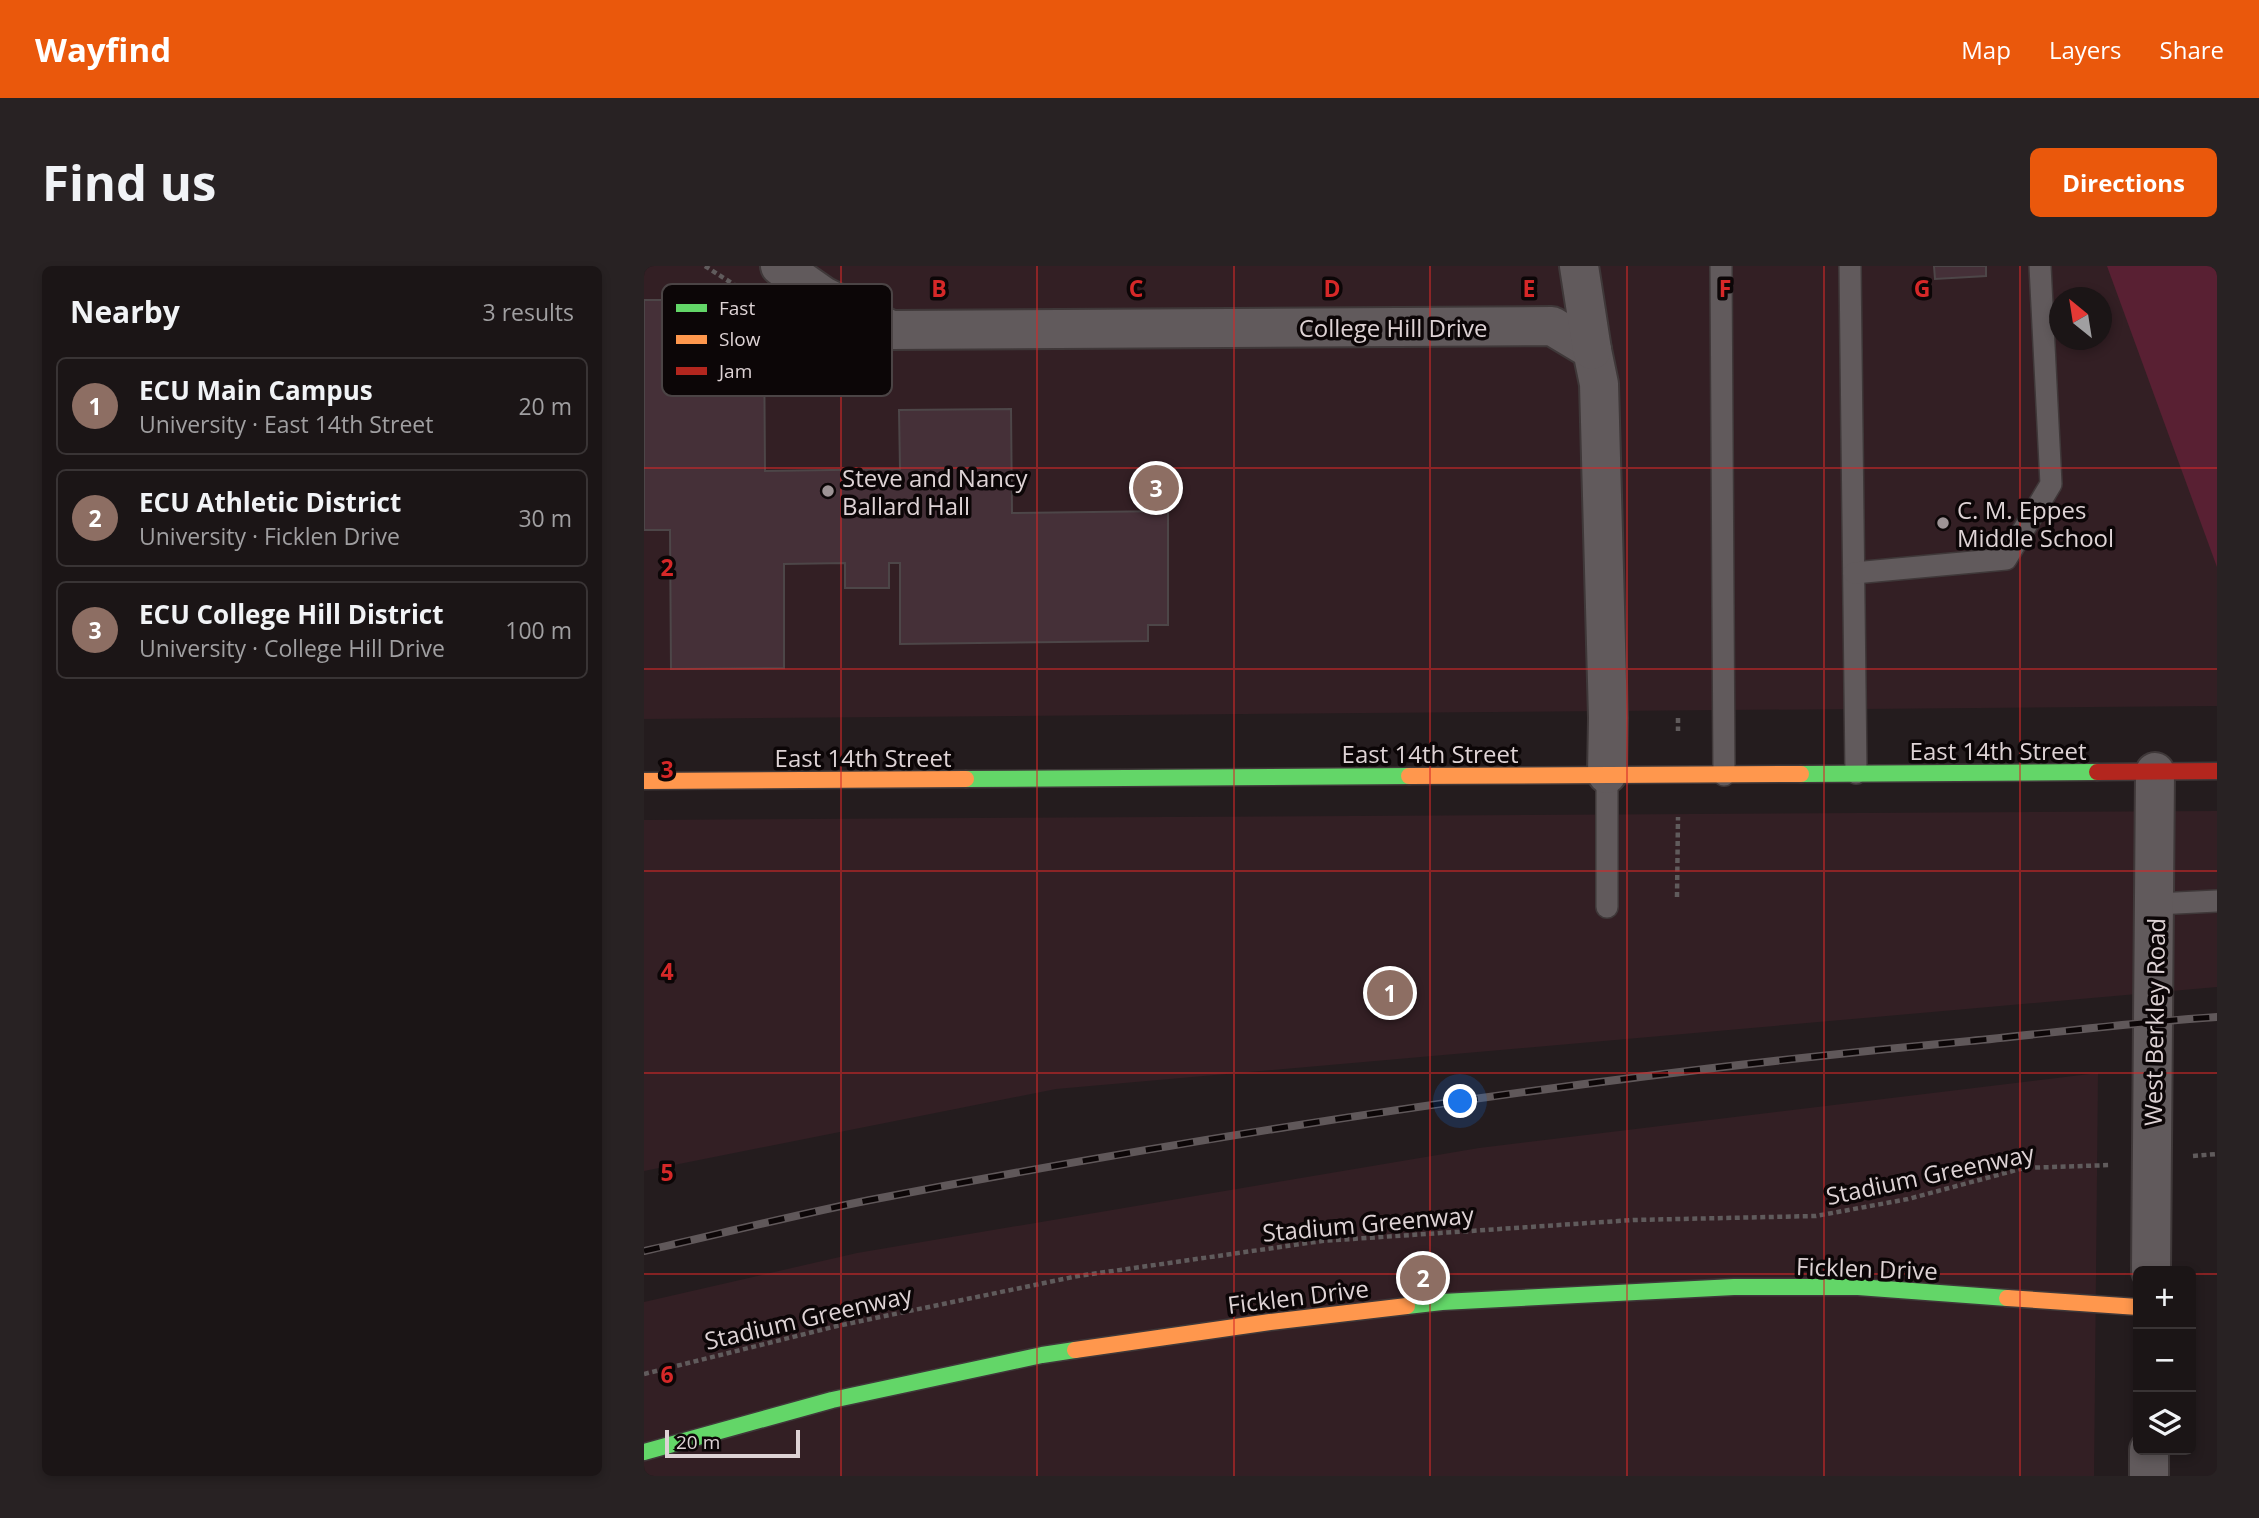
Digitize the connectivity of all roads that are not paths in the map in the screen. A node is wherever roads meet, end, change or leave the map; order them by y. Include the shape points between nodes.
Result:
1 (780, 266) edge
2 (1579, 266) edge
3 (1721, 266) edge
4 (1850, 266) edge
5 (2040, 266) edge
6 (806, 284) edge
7 (892, 330) edge
8 (1592, 350) junction
9 (1854, 573) junction
10 (2217, 771) edge
11 (2155, 772) junction
12 (1856, 773) junction
13 (1607, 774) junction
14 (1724, 775) junction
15 (644, 781) edge
16 (2217, 901) edge
17 (2156, 904) junction
18 (1607, 907) dead end
19 (2151, 1266) edge
20 (2133, 1307) edge
21 (644, 1452) edge
22 (2149, 1455) edge
23 (2149, 1476) edge

1 - 6 street, College Hill Drive
2 - 8 street
3 - 14 lane
4 - 9 lane
5 - 9 lane via 2051,484 2006,559
7 - 8 street, College Hill Drive via 1552,326
8 - 13 street via 1599,384
9 - 12 lane
10 - 11 street, East 14th Street
11 - 12 street, East 14th Street
11 - 17 street, West Berkley Road
12 - 14 street, East 14th Street
13 - 14 street, East 14th Street
13 - 15 street, East 14th Street
13 - 18 lane
16 - 17 lane
17 - 19 street, West Berkley Road
20 - 21 street, Ficklen Drive via 1858,1287 1734,1287 1442,1302 1042,1355 832,1400
22 - 23 street

